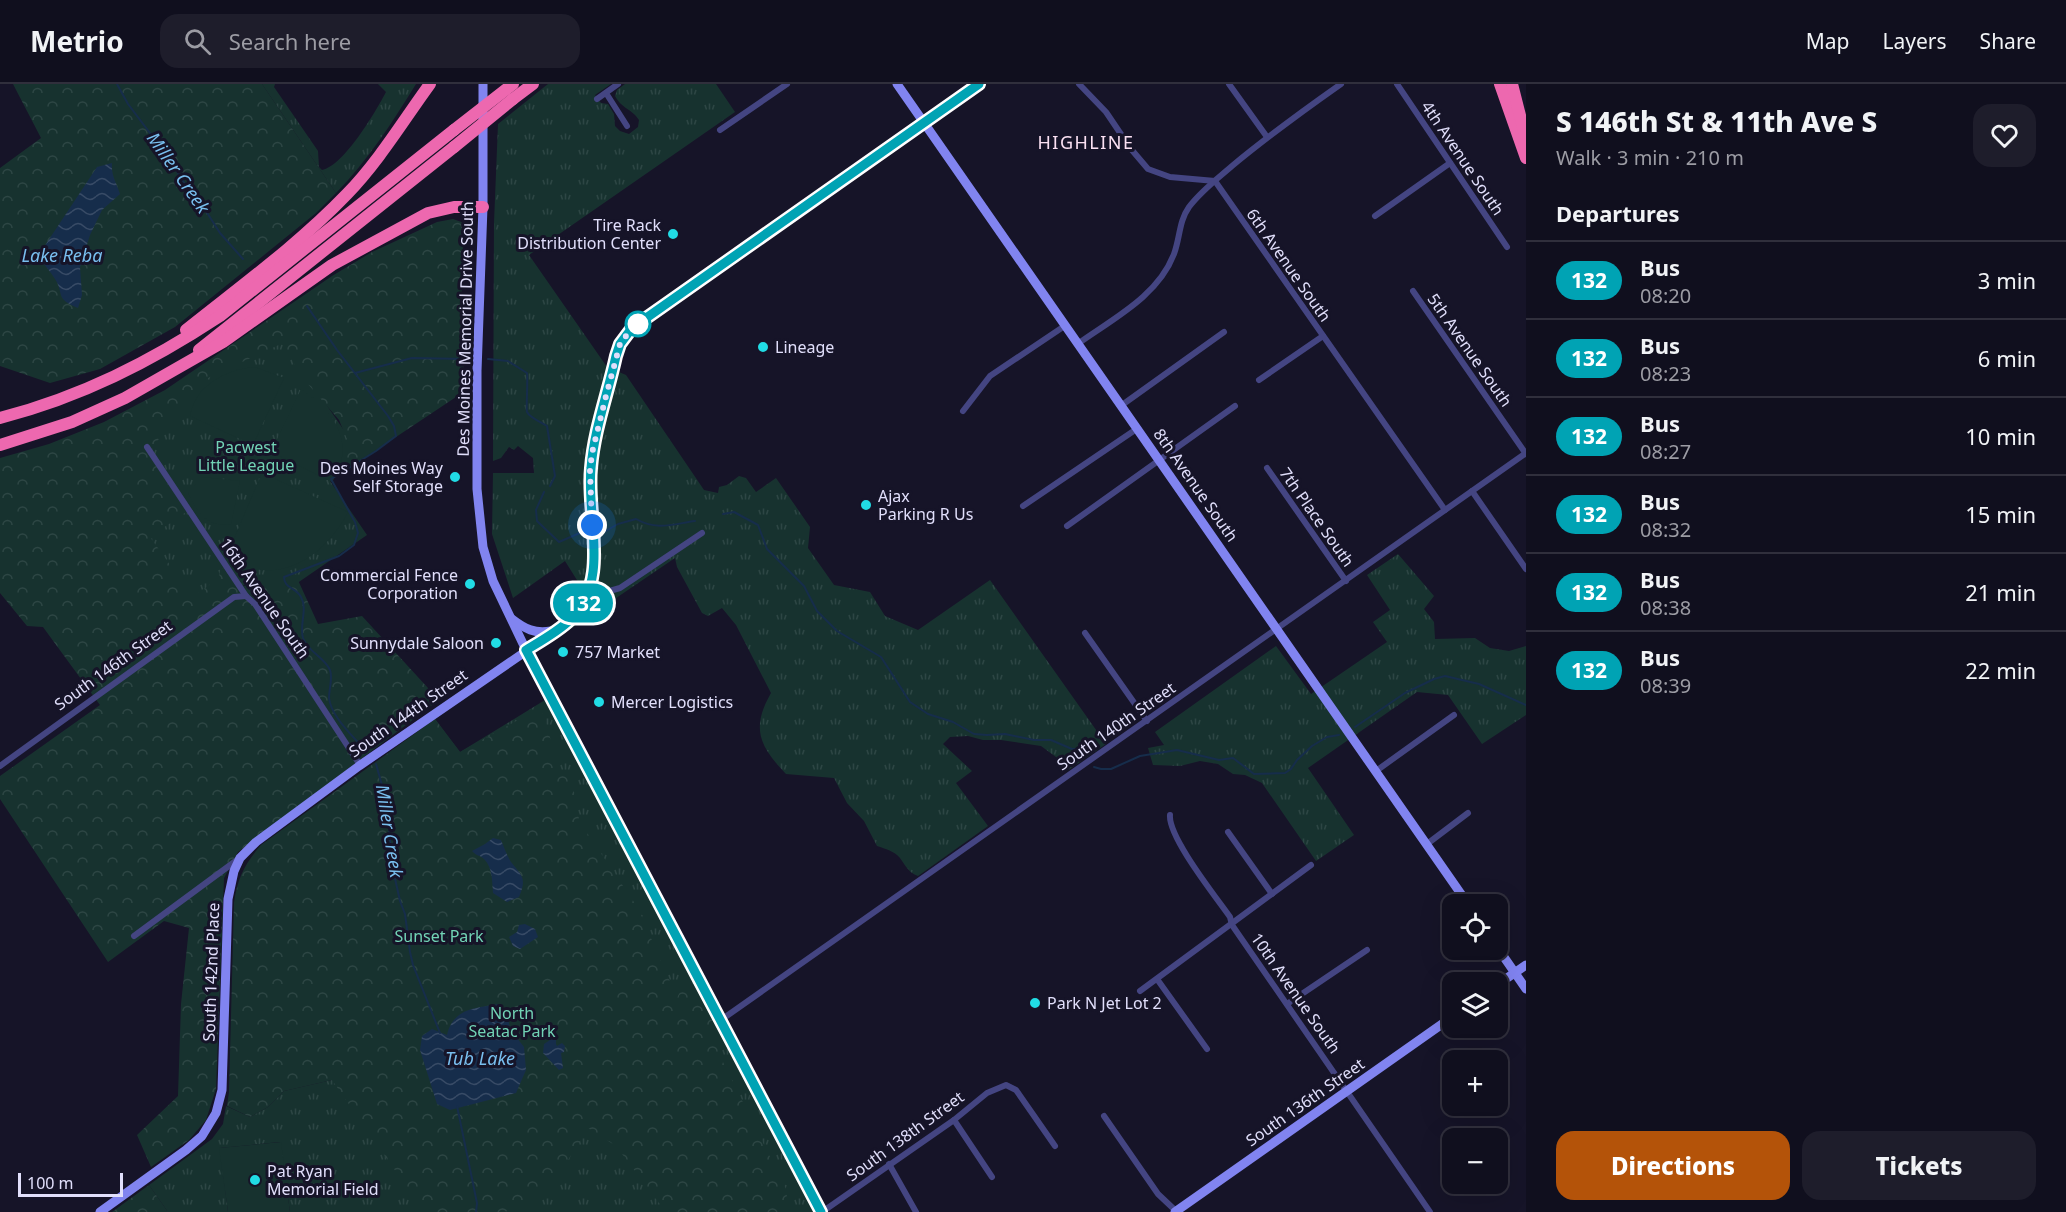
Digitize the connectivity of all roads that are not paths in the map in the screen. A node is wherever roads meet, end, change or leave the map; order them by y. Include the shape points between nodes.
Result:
1 (430, 84) edge
2 (483, 84) edge
3 (513, 84) edge
4 (533, 84) edge
5 (618, 84) edge
6 (787, 84) edge
7 (897, 84) edge
8 (979, 84) edge
9 (1079, 84) edge
10 (1229, 84) edge
11 (1341, 84) edge
12 (1397, 84) edge
13 (1500, 84) edge
14 (1512, 84) edge
15 (1332, 87) edge
16 (606, 93) junction
17 (597, 99) dead end
18 (924, 123) junction
19 (627, 126) dead end
20 (720, 130) dead end
21 (1267, 137) junction
22 (1526, 137) edge
23 (1526, 158) edge
24 (1450, 163) junction
25 (1215, 181) junction
26 (483, 207) junction
27 (1375, 216) dead end
28 (1507, 247) dead end
29 (1413, 291) dead end
30 (1066, 325) junction
31 (1224, 332) dead end
32 (1323, 336) junction
33 (1079, 343) junction
34 (148, 360) junction
35 (184, 362) junction
36 (1259, 380) dead end
37 (1122, 405) junction
38 (1235, 406) dead end
39 (963, 411) dead end
40 (0, 418) edge
41 (1138, 428) junction
42 (0, 445) edge
43 (147, 447) dead end
44 (1526, 453) edge
45 (1160, 460) junction
46 (1266, 468) dead end
47 (1472, 491) junction
48 (1023, 506) dead end
49 (1445, 510) junction
50 (1067, 526) dead end
51 (702, 533) dead end
52 (1526, 569) edge
53 (1346, 581) junction
54 (590, 589) junction
55 (246, 596) junction
56 (510, 617) junction
57 (556, 629) junction
58 (1277, 629) junction
59 (1085, 633) dead end
60 (526, 650) junction
61 (1454, 716) dead end
62 (1147, 721) junction
63 (360, 765) junction
64 (0, 766) edge
65 (1376, 771) junction
66 (1468, 813) dead end
67 (1170, 816) dead end
68 (1228, 832) dead end
69 (1427, 844) junction
70 (240, 858) junction
71 (1311, 865) dead end
72 (1272, 894) junction
73 (1461, 894) edge
74 (1232, 925) junction
75 (134, 936) dead end
76 (1367, 950) dead end
77 (1506, 960) edge
78 (1526, 964) edge
79 (1515, 973) junction
80 (1508, 978) edge
81 (1157, 979) junction
82 (1526, 989) edge
83 (1140, 991) dead end
84 (1287, 1004) junction
85 (721, 1020) junction
86 (1442, 1024) edge
87 (1207, 1049) dead end
88 (1347, 1091) junction
89 (1104, 1116) dead end
90 (954, 1120) junction
91 (1054, 1146) dead end
92 (890, 1164) junction
93 (992, 1177) dead end
94 (100, 1212) edge
95 (821, 1212) edge
96 (916, 1212) edge
97 (1176, 1212) edge
98 (1430, 1212) edge

1 - 34 highway via 382,151 332,209
2 - 26 street, Des Moines Memorial Drive South
3 - 34 highway, bridge via 220,316
4 - 35 highway, bridge
5 - 16 street
6 - 20 street
7 - 18 street, 8th Avenue South
8 - 18 street
9 - 25 street via 1106,112 1148,169 1170,177
10 - 21 street
11 - 15 street
12 - 24 street, 4th Avenue South
13 - 23 highway
14 - 22 highway
15 - 21 street
16 - 17 street
16 - 19 street
18 - 30 street, 8th Avenue South
18 - 54 street via 632,328 620,344 592,453 594,561
21 - 25 street
24 - 27 street
24 - 28 street, 4th Avenue South
25 - 32 street, 6th Avenue South
25 - 33 street via 1188,208 1174,254 1161,278
26 - 35 highway via 454,207 428,213 332,265 223,342
26 - 56 street, Des Moines Memorial Drive South via 477,489 483,547
29 - 44 street, 5th Avenue South
30 - 33 street, 8th Avenue South
30 - 39 street via 990,376
31 - 37 street
32 - 36 street
32 - 49 street, 6th Avenue South
33 - 37 street, 8th Avenue South
34 - 40 highway via 98,386
35 - 42 highway via 125,398 88,415
37 - 41 street, 8th Avenue South
38 - 45 street
41 - 45 street, 8th Avenue South
41 - 48 street
43 - 55 street, 16th Avenue South
44 - 47 street, South 140th Street
45 - 50 street
45 - 58 street, 8th Avenue South
46 - 53 street, 7th Place South
47 - 49 street, South 140th Street
47 - 52 street
49 - 53 street, South 140th Street
51 - 54 street via 620,588 606,592
53 - 58 street, South 140th Street
54 - 57 street, South 144th Street via 570,621
55 - 63 street, 16th Avenue South
55 - 64 street, South 146th Street via 234,597
56 - 57 street via 536,632
56 - 60 street, Des Moines Memorial Drive South
57 - 60 street, South 144th Street
58 - 62 street, South 140th Street
58 - 65 street, 8th Avenue South
59 - 62 street
60 - 63 street, South 144th Street
60 - 85 street, Des Moines Memorial Drive South
61 - 65 street
62 - 85 street, South 140th Street
63 - 70 street, South 144th Street
65 - 69 street, 8th Avenue South
66 - 69 street
67 - 74 street, 10th Avenue South via 1180,843
68 - 72 street
69 - 73 street, 8th Avenue South
70 - 75 street, South 144th Street
70 - 94 street, South 142nd Place via 228,899 222,1090 216,1113 202,1136 186,1150
71 - 72 street
72 - 74 street
74 - 81 street
74 - 84 street, 10th Avenue South
76 - 84 street
77 - 79 street
78 - 79 street
79 - 80 street
79 - 82 street
81 - 83 street
81 - 87 street
84 - 88 street, 10th Avenue South
85 - 95 street, Des Moines Memorial Drive South
86 - 88 street, South 136th Street
88 - 97 street, South 136th Street
88 - 98 street, 10th Avenue South
89 - 97 street via 1158,1194
90 - 91 street, South 138th Street via 987,1093 1006,1085 1016,1090
90 - 92 street, South 138th Street
90 - 93 street
92 - 95 street, South 138th Street
92 - 96 street

